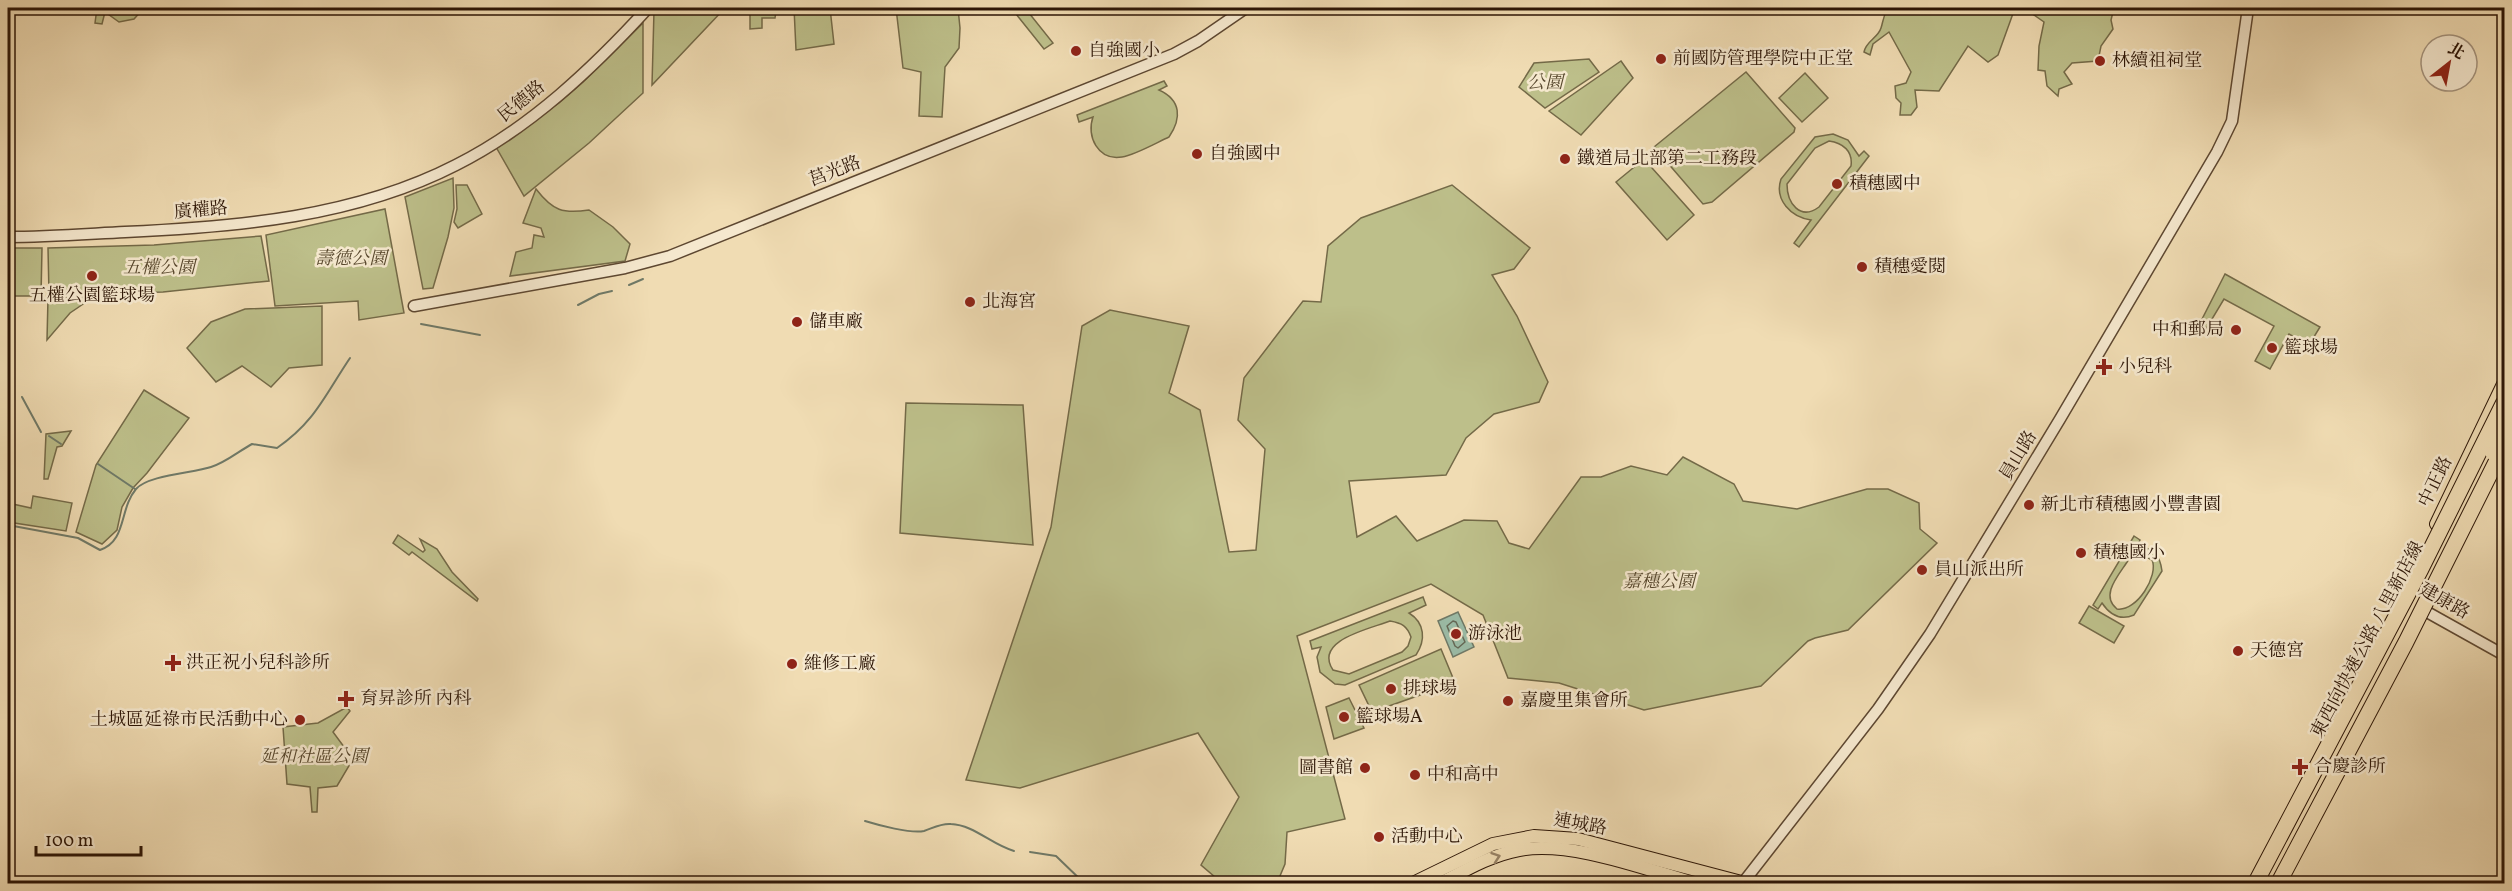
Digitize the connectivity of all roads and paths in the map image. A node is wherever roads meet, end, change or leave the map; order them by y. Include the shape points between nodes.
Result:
1 (648, 8) edge
2 (1246, 8) edge
3 (2248, 8) edge
4 (394, 192) joint
5 (8, 237) edge
6 (414, 306) dead end
7 (2505, 382) edge
8 (2505, 402) edge
9 (2505, 411) edge
10 (2505, 421) edge
11 (2505, 430) edge
12 (2505, 446) edge
13 (2505, 459) edge
14 (2399, 596) junction
15 (2421, 609) junction
16 (2505, 655) edge
17 (1745, 883) edge
18 (1411, 884) edge
19 (1439, 884) edge
20 (1698, 884) edge
21 (2247, 884) edge
22 (2255, 884) edge
23 (2260, 884) edge
24 (2268, 884) edge
25 (2278, 884) edge
26 (2286, 884) edge

1 - 4 street, 民德路 via 607,51 506,137 450,168
2 - 6 street, 莒光路 via 1174,54 670,256 615,270
3 - 17 street, 員山路 via 2232,121 2217,152 1930,634 1883,703
4 - 5 street, 廣權路 via 256,223
7 - 14 main road, 中正路
8 - 22 highway, bridge
9 - 23 highway, 東西向快速公路 八里新店線 via 2427,573
10 - 15 main road
11 - 24 highway, 東西向快速公路 八里新店線, bridge via 2400,638
12 - 25 highway, bridge
13 - 15 main road
14 - 15 street, 建康路
14 - 21 main road, 中正路
15 - 16 street, 建康路
15 - 24 highway via 2328,768
15 - 26 main road
17 - 18 main road, 連城路 via 1578,839 1534,836 1493,844
19 -> 20 main road, 連城路 via 1496,857 1544,848 1572,850

